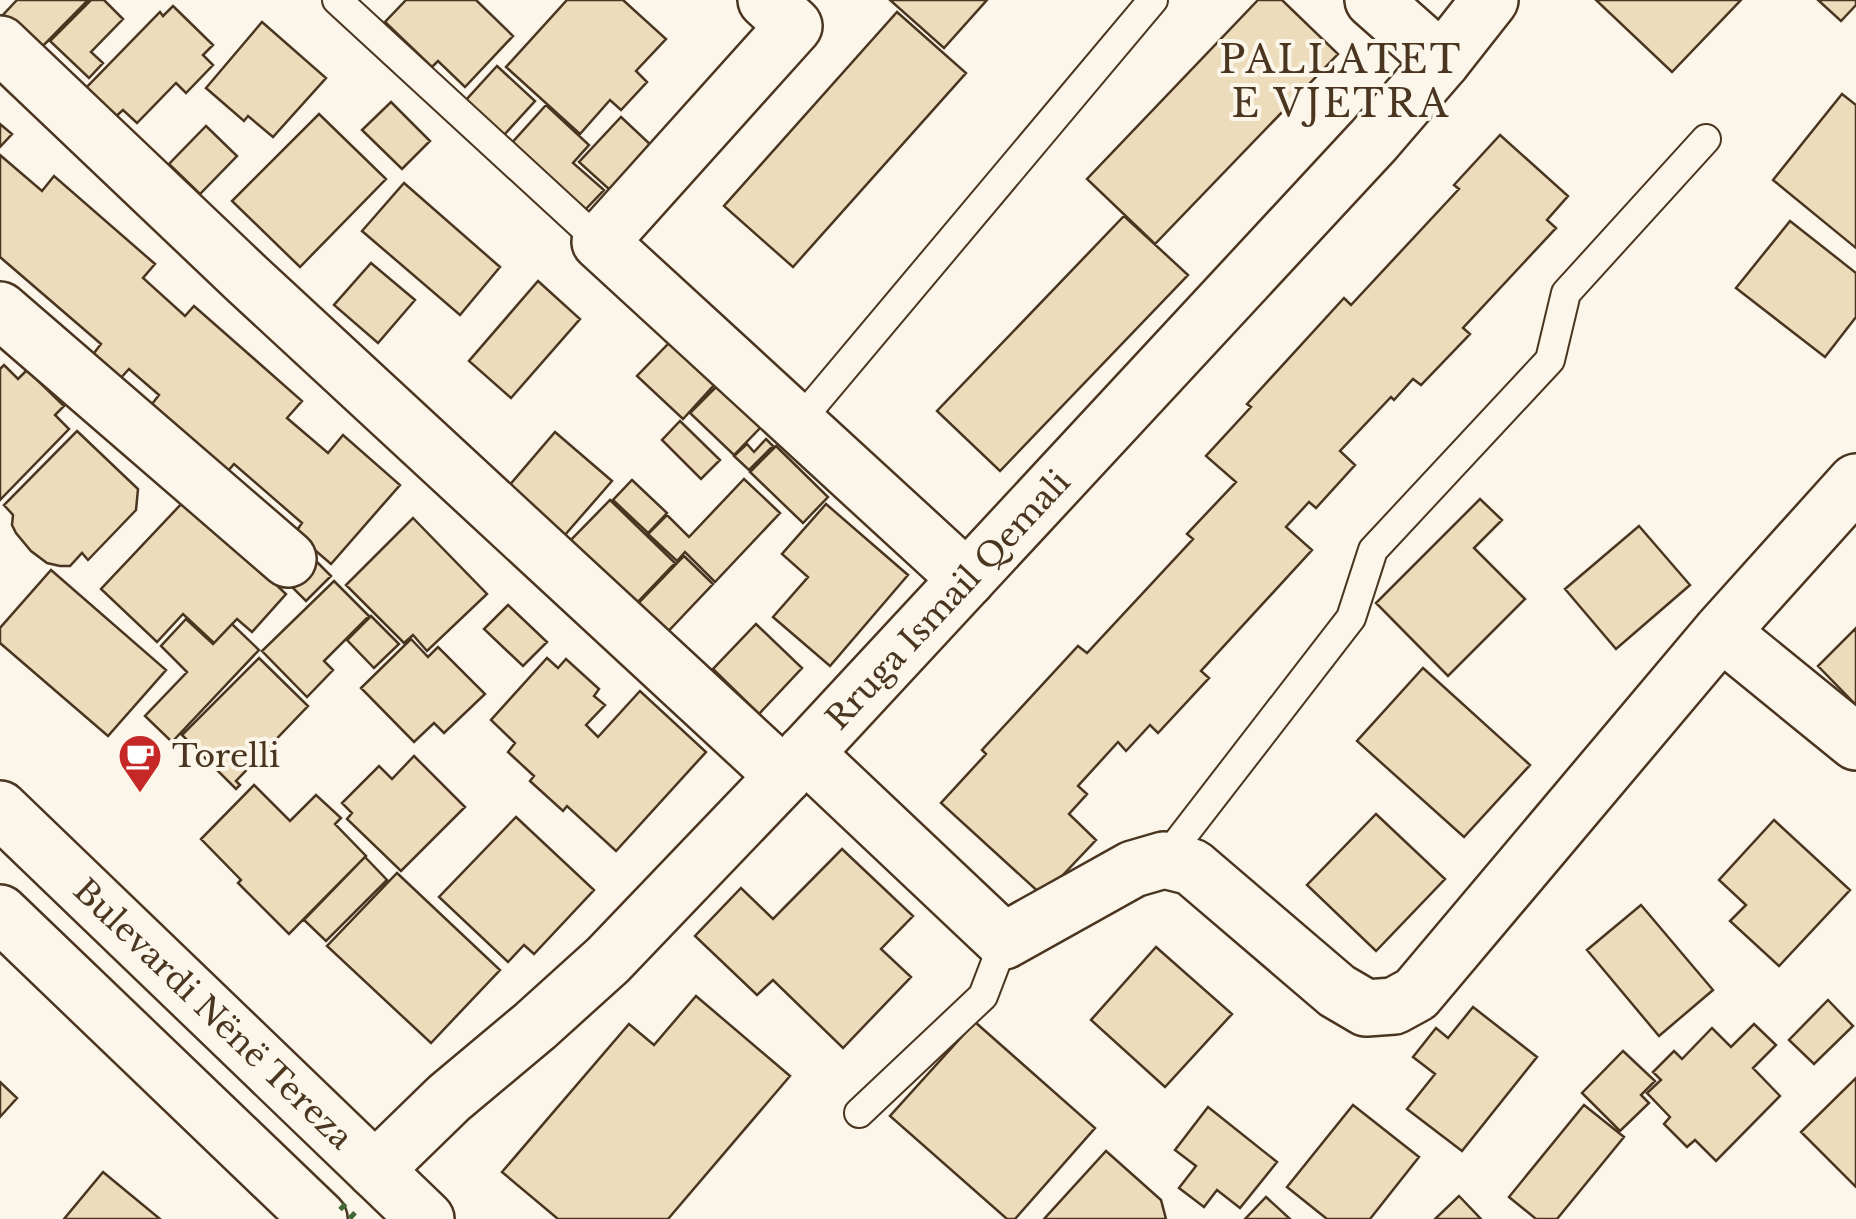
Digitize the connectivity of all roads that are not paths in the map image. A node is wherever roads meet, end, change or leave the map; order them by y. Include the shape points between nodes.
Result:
1 (337, 0) edge
2 (1153, 0) edge
3 (1373, 0) edge
4 (1490, 0) edge
5 (793, 9) edge
6 (0, 44) edge
7 (1442, 61) junction
8 (1706, 139) dead end
9 (600, 242) junction
10 (0, 310) edge
11 (797, 424) junction
12 (1856, 482) edge
13 (288, 559) dead end
14 (967, 579) junction
15 (1722, 632) junction
16 (1856, 742) edge
17 (795, 765) junction
18 (0, 809) edge
19 (1164, 860) junction
20 (0, 913) edge
21 (1004, 942) junction
22 (859, 1112) dead end
23 (376, 1170) junction
24 (320, 1219) edge
25 (426, 1219) edge

1 - 9 lane
2 - 11 lane
3 - 7 street
4 - 7 street, Rruga Ismail Qemali
5 - 9 street
6 - 17 street via 247,279
7 - 14 street, Rruga Ismail Qemali
8 - 19 lane via 1566,293 1550,360 1373,550 1351,618
9 - 11 street
10 - 13 street
11 - 14 street
12 - 15 street
14 - 17 street, Rruga Ismail Qemali
15 - 16 street
15 - 19 street via 1416,994 1394,1006 1366,1008 1337,991 1192,867
17 - 21 street
17 - 23 street, Rruga Ismail Qemali via 608,960
18 - 23 street, Bulevardi Nënë Tereza
19 - 21 street via 1132,869
20 - 24 street
21 - 22 lane via 983,996
23 - 25 street, Bulevardi Nënë Tereza

